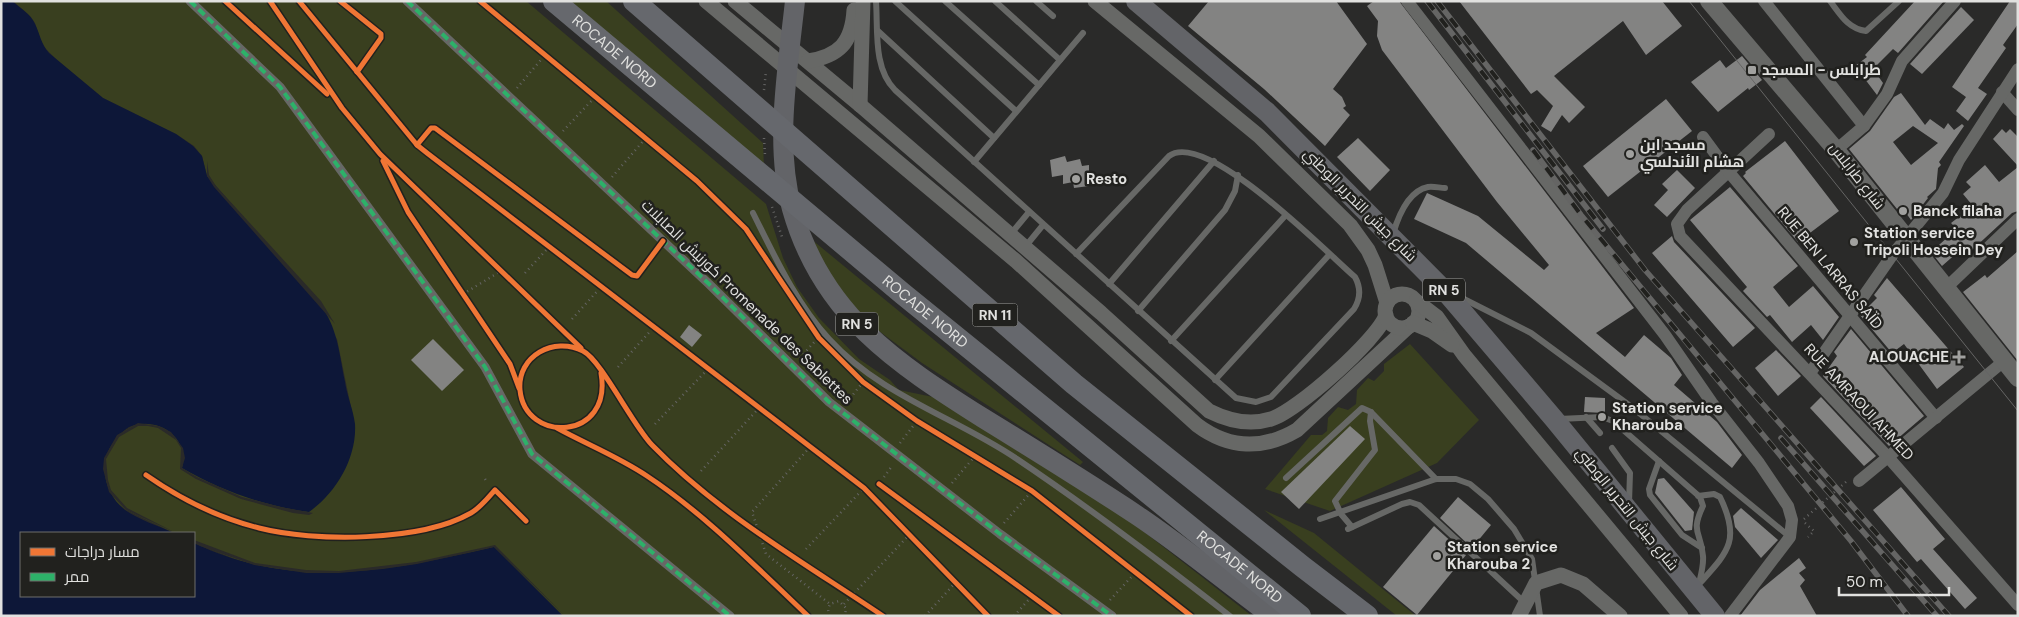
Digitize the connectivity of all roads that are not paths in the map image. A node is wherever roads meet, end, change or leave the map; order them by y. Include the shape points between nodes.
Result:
1 (190, 1) edge
2 (407, 1) edge
3 (554, 1) edge
4 (634, 1) edge
5 (706, 1) edge
6 (735, 1) edge
7 (795, 1) edge
8 (855, 1) edge
9 (863, 1) edge
10 (876, 1) edge
11 (895, 1) edge
12 (945, 1) edge
13 (995, 1) edge
14 (1036, 1) edge
15 (1095, 1) edge
16 (1136, 1) edge
17 (1407, 1) edge
18 (1709, 1) edge
19 (1764, 1) edge
20 (1830, 1) edge
21 (1898, 1) edge
22 (1956, 1) edge
23 (1053, 16) dead end
24 (878, 31) junction
25 (1083, 33) dead end
26 (1060, 60) junction
27 (808, 61) junction
28 (2018, 69) edge
29 (1038, 85) junction
30 (2002, 92) junction
31 (860, 105) junction
32 (2018, 110) edge
33 (1016, 112) junction
34 (1864, 126) junction
35 (1769, 134) dead end
36 (1703, 137) dead end
37 (994, 138) junction
38 (1836, 150) junction
39 (1214, 161) junction
40 (974, 162) junction
41 (1728, 171) junction
42 (1238, 175) junction
43 (1444, 188) dead end
44 (1029, 212) junction
45 (753, 213) dead end
46 (1285, 216) junction
47 (2018, 219) edge
48 (1043, 225) junction
49 (1010, 235) junction
50 (1392, 237) junction
51 (1907, 239) junction
52 (1024, 248) junction
53 (1076, 254) junction
54 (1329, 255) junction
55 (1109, 284) junction
56 (1946, 288) junction
57 (1445, 291) junction
58 (1416, 301) junction
59 (1386, 310) junction
60 (1138, 311) junction
61 (1849, 317) junction
62 (1411, 324) junction
63 (1172, 341) junction
64 (1464, 356) junction
65 (2004, 361) junction
66 (1810, 373) junction
67 (2018, 378) edge
68 (1214, 380) junction
69 (1371, 412) junction
70 (1586, 417) junction
71 (1936, 418) junction
72 (1554, 419) junction
73 (1600, 433) dead end
74 (1612, 448) dead end
75 (1888, 457) junction
76 (1659, 461) junction
77 (1286, 478) dead end
78 (1436, 479) junction
79 (1854, 480) road end
80 (1698, 496) junction
81 (1628, 510) junction
82 (1341, 514) junction
83 (1320, 519) dead end
84 (1790, 537) junction
85 (1702, 548) junction
86 (1536, 583) junction
87 (1698, 589) junction
88 (2018, 604) edge
89 (1522, 609) edge
90 (730, 616) edge
91 (1112, 616) edge
92 (1230, 616) edge
93 (1272, 616) edge
94 (1300, 616) edge
95 (1367, 616) edge
96 (1540, 616) edge
97 (1620, 616) edge
98 (1681, 616) edge
99 (1715, 616) edge
100 (1730, 616) edge

1 - 90 street via 280,88 485,367 532,454
2 - 91 street, كورنيش الصابلات Promenade des Sablettes via 840,411
3 - 94 highway, ROCADE NORD / RN 11 via 903,294
4 - 95 highway, RN 11 via 1074,384
5 - 62 street via 1016,261 1196,426 1220,440 1253,445 1286,437
6 - 27 street
7 - 93 highway, ROCADE NORD / RN 5 via 783,163 804,243 825,284 846,312 877,344 916,375 1139,517
8 - 27 street via 852,30 844,44 831,55
9 - 31 street
10 - 24 lane
11 - 33 lane
12 - 29 lane
13 - 26 lane
14 - 23 lane
15 - 59 street via 1259,136 1350,225 1375,265
16 - 50 highway, شارع جيش التحرير الوطني / RN 5 via 1267,112
17 - 84 street via 1665,335 1759,463 1788,506 1792,520
18 - 38 main road, شارع طرابلس
19 - 34 street
20 - 21 lane via 1846,22 1857,30 1866,30
22 - 34 street via 1902,62 1887,94
24 - 37 lane
24 - 40 lane via 880,66 890,85
25 - 26 lane
26 - 29 lane
27 - 31 street
28 - 30 street
29 - 33 lane
30 - 32 street
30 - 51 street via 1959,160 1943,193
31 - 49 street
33 - 37 lane
34 - 38 street
35 - 41 street
36 - 41 street, RUE BEN LARRAS SAÏD
37 - 40 lane
38 - 51 main road, شارع طرابلس
39 - 42 lane
39 - 53 lane via 1185,150 1174,152
39 - 55 lane
40 - 44 lane
41 - 61 street, RUE BEN LARRAS SAÏD
41 - 66 street, RUE AMRAOUI AHMED via 1687,210 1677,224 1680,236
42 - 46 lane
42 - 60 lane via 1235,191 1224,210
43 - 50 lane via 1427,187 1409,200 1397,220
44 - 48 lane
44 - 49 lane
45 - 92 lane via 813,320 857,365 891,390 1016,458 1131,539
46 - 54 lane
46 - 63 lane
47 - 56 street
48 - 52 lane
48 - 53 lane
49 - 52 street
50 - 57 highway, شارع جيش التحرير الوطني / RN 5
51 - 56 main road, شارع طرابلس
51 - 61 street
52 - 59 street via 1209,411 1230,420 1260,422 1292,410 1374,336
53 - 55 lane
54 - 68 lane
54 - 68 lane via 1358,282 1360,293 1354,309 1271,397 1256,402 1242,401
55 - 60 lane
56 - 65 main road, شارع طرابلس
57 - 72 highway, شارع جيش التحرير الوطني / RN 5
57 - 84 lane via 1531,333 1633,408
58 - 59 street via 1400,294 1390,298
58 - 62 street via 1419,310
58 - 64 street via 1437,317
59 - 62 street via 1395,326
60 - 63 lane
61 - 66 street
61 - 71 street, RUE BEN LARRAS SAÏD
62 - 64 street via 1432,330
63 - 68 lane
64 - 98 street
65 - 67 main road, شارع طرابلس
65 - 71 street
66 - 75 street, RUE AMRAOUI AHMED
69 - 77 lane via 1366,408 1358,409
69 - 78 lane
69 - 82 lane via 1375,450 1336,498
70 - 72 lane
70 - 73 lane
70 - 76 lane via 1614,421
71 - 75 street
72 - 81 highway, شارع جيش التحرير الوطني / RN 5
74 - 81 lane via 1630,473
75 - 79 street
75 - 88 street, RUE AMRAOUI AHMED
76 - 80 lane
76 - 85 lane via 1650,485 1650,495 1682,535
78 - 82 lane
78 - 86 lane via 1456,479 1470,484 1488,499 1514,529 1532,560
80 - 85 lane via 1703,506 1696,530
80 - 87 lane via 1714,494 1720,497 1731,536 1728,549
81 - 87 highway, شارع جيش التحرير الوطني / RN 5
82 - 83 lane
82 - 89 lane via 1350,528 1402,504 1419,505
84 - 100 street
85 - 87 lane via 1704,559
86 - 89 street
86 - 96 lane
86 - 97 street via 1561,575 1583,584
87 - 99 highway, شارع جيش التحرير الوطني / RN 5

